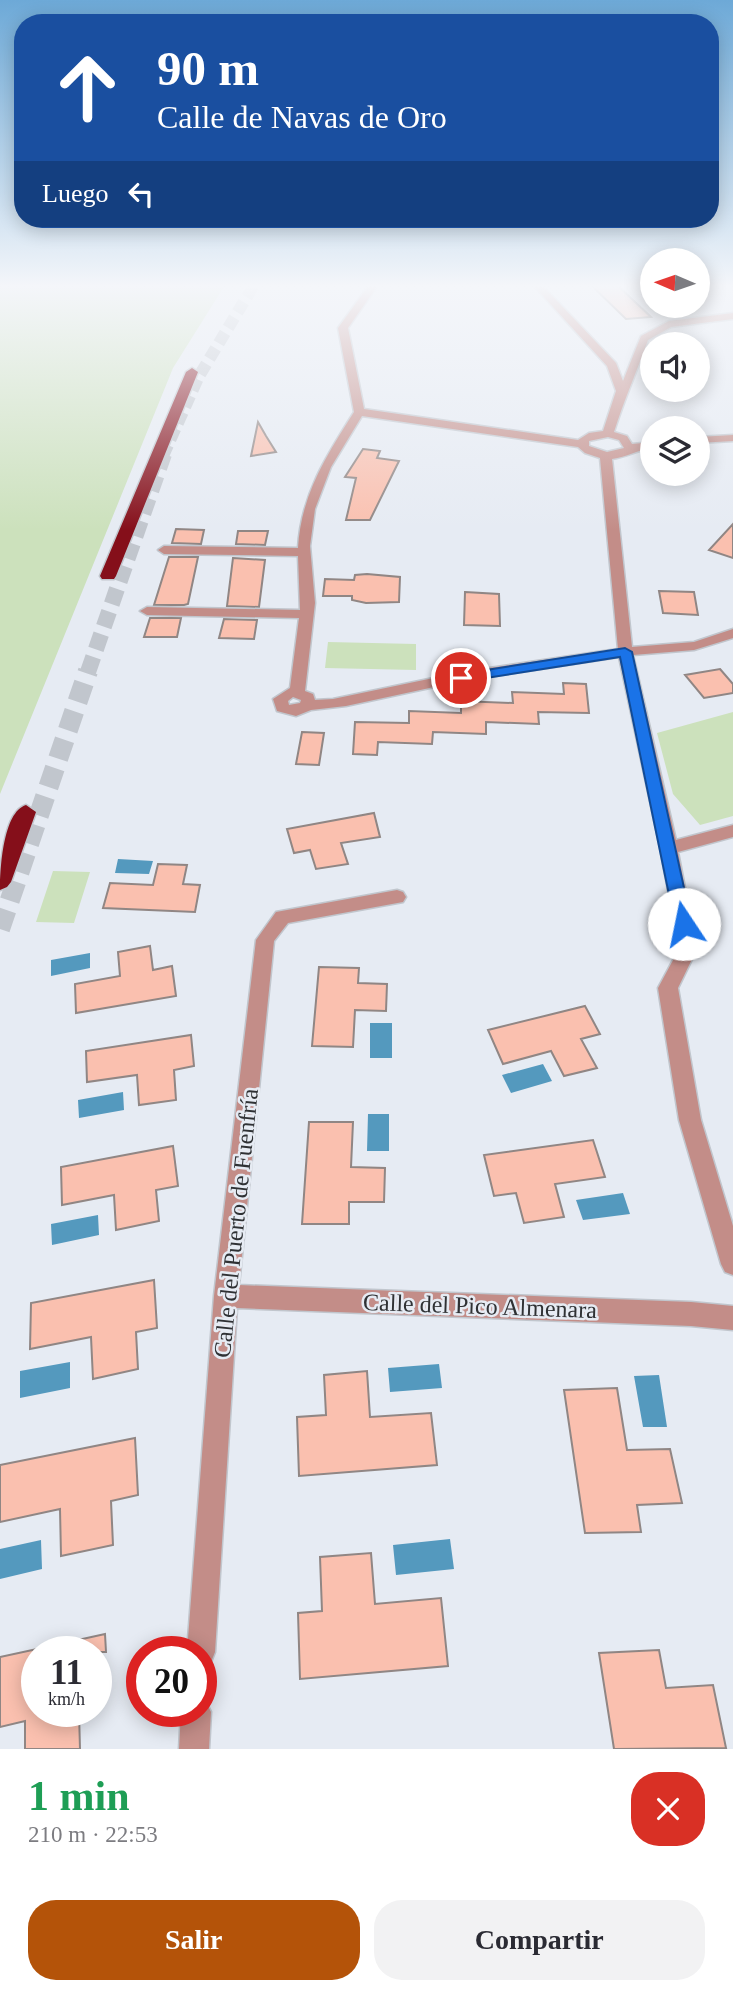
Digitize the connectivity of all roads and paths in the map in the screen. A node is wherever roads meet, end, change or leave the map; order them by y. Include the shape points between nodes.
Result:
1 (350, 367) edge
2 (612, 367) edge
3 (633, 367) edge
4 (192, 372) dead end
5 (621, 391) junction
6 (359, 412) junction
7 (608, 434) junction
8 (733, 438) edge
9 (710, 439) edge
10 (583, 444) junction
11 (640, 446) edge
12 (631, 447) junction
13 (606, 456) junction
14 (164, 550) dead end
15 (304, 552) junction
16 (108, 576) dead end
17 (147, 611) dead end
18 (307, 614) junction
19 (733, 633) edge
20 (625, 652) junction
21 (26, 812) dead end
22 (733, 831) edge
23 (669, 848) junction
24 (0, 882) edge
25 (397, 897) dead end
26 (733, 1264) edge
27 (226, 1296) junction
28 (733, 1318) edge
29 (202, 1636) edge
30 (195, 1727) edge
31 (194, 1749) edge

1 - 6 street
2 - 5 street
3 - 5 street
4 - 16 highway
5 - 7 street
6 - 10 street
6 - 15 street via 325,467 309,509
7 - 10 street via 593,435
7 - 12 street via 623,438
8 - 9 street
10 - 13 street
11 - 12 street
12 - 13 street via 622,454
13 - 20 street
14 - 15 street
15 - 18 street
17 - 18 street
18 - 20 street via 296,692 279,702 282,708 296,711 406,687
19 - 20 street via 668,649
20 - 23 street
21 - 24 highway
22 - 23 street
23 - 26 street via 688,949 668,988 690,1121
25 - 27 street, Calle del Puerto de Fuenfría via 282,918 265,940
27 - 28 street, Calle del Pico Almenara
27 - 29 street, Calle del Puerto de Fuenfría
30 - 31 street

